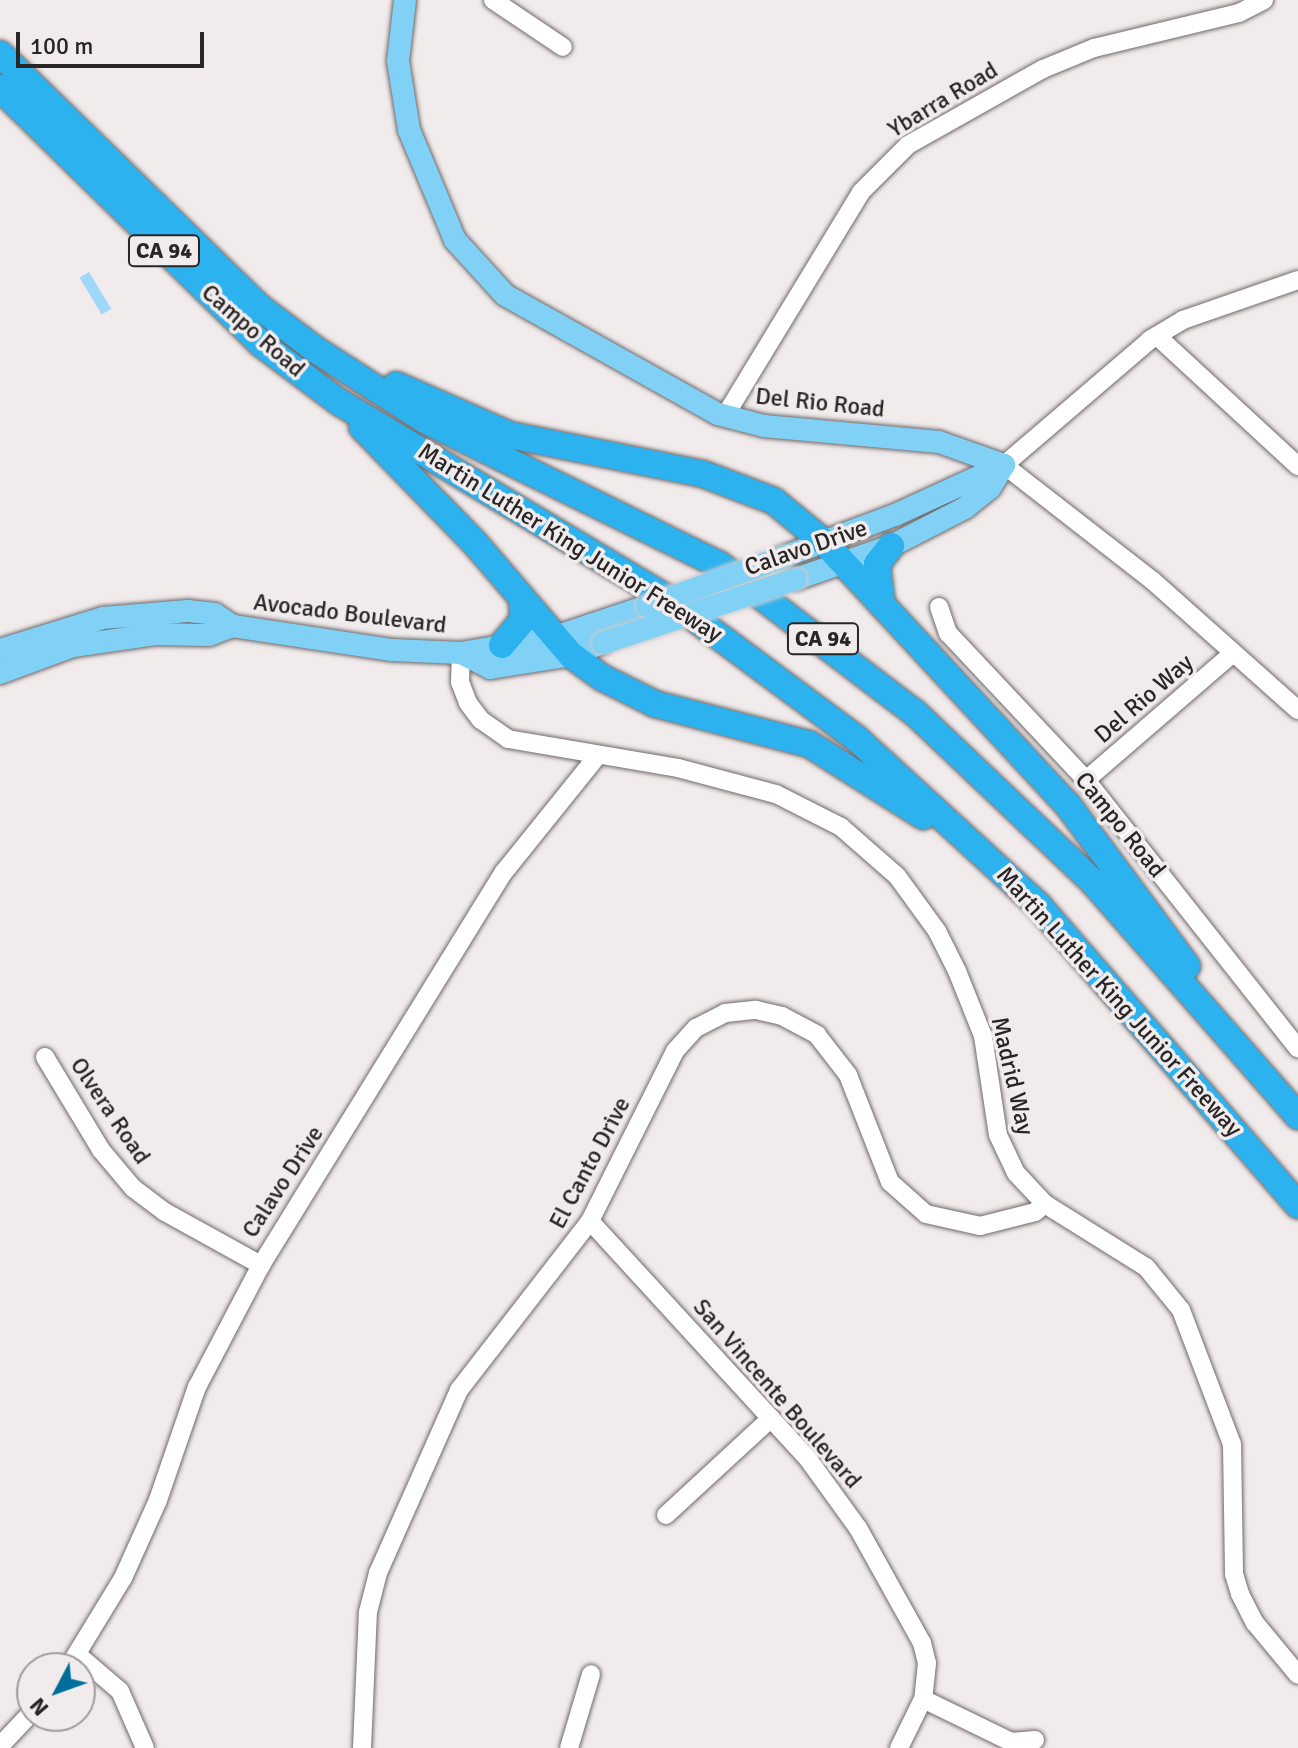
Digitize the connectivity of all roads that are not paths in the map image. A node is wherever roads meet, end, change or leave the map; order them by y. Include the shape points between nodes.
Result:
1 (405, 0) edge
2 (493, 0) edge
3 (1264, 0) edge
4 (563, 47) dead end
5 (0, 54) edge
6 (0, 88) edge
7 (1298, 280) edge
8 (1157, 336) junction
9 (316, 350) junction
10 (339, 402) junction
11 (725, 416) junction
12 (1004, 465) junction
13 (1298, 466) edge
14 (825, 543) junction
15 (891, 546) junction
16 (843, 563) junction
17 (701, 586) joint
18 (522, 599) junction
19 (882, 605) junction
20 (939, 607) dead end
21 (174, 612) junction
22 (70, 625) junction
23 (233, 626) junction
24 (598, 634) junction
25 (100, 640) junction
26 (502, 645) junction
27 (563, 646) junction
28 (0, 650) edge
29 (461, 653) junction
30 (1233, 653) junction
31 (0, 665) edge
32 (0, 673) edge
33 (1298, 710) edge
34 (598, 755) junction
35 (1086, 780) junction
36 (1017, 883) junction
37 (1239, 1047) junction
38 (1298, 1048) edge
39 (45, 1057) dead end
40 (1298, 1116) edge
41 (1045, 1204) junction
42 (1298, 1205) edge
43 (590, 1221) junction
44 (261, 1265) junction
45 (771, 1418) junction
46 (666, 1515) dead end
47 (78, 1652) edge
48 (591, 1674) dead end
49 (1298, 1675) edge
50 (96, 1676) edge
51 (923, 1699) junction
52 (16, 1729) edge
53 (1035, 1740) dead end
54 (0, 1746) edge
55 (145, 1748) edge
56 (362, 1748) edge
57 (569, 1748) edge
58 (899, 1748) edge

1 - 11 main road, Del Rio Road via 398,61 404,113 447,225 464,254 505,295 675,395
2 - 4 street
3 - 11 street, Ybarra Road via 1239,13 1094,48 1043,69 908,145 861,192
5 - 9 highway, Campo Road / CA 94 via 247,296
6 - 10 highway, Campo Road / CA 94 via 260,343
7 - 8 street, Calavo Drive via 1183,320
8 - 12 street, Calavo Drive
8 - 13 street
9 - 14 highway via 510,435 703,474 774,501
9 - 37 highway, Martin Luther King Junior Freeway / CA 94 via 425,420 720,565 823,640 914,712 1030,817
10 - 18 highway
10 - 36 highway, Martin Luther King Junior Freeway / CA 94 via 670,600 857,739
11 - 12 main road, Del Rio Road via 764,426 939,442
12 - 14 main road, Calavo Drive
12 - 15 main road, Calavo Drive via 990,488 965,508
12 - 30 street, Del Rio Road via 1153,581
14 - 16 highway
14 - 17 main road, Calavo Drive, bridge
15 - 16 main road, Calavo Drive
15 - 19 highway via 877,564
16 - 19 highway
16 - 24 main road, Calavo Drive, bridge
17 - 24 main road, Avocado Boulevard, bridge
18 - 26 highway via 523,620
18 - 27 highway
19 - 37 highway via 1075,813
20 - 35 street, Campo Road via 948,633
21 - 22 main road, Avocado Boulevard
21 - 23 main road, Avocado Boulevard via 215,614
21 - 25 main road via 168,622 112,630
22 - 28 main road, Avocado Boulevard
22 - 31 main road via 52,642
23 - 25 main road, Avocado Boulevard via 209,635
23 - 29 main road, Avocado Boulevard via 392,650
24 - 27 main road, Avocado Boulevard
25 - 32 main road, Avocado Boulevard
26 - 27 main road, Avocado Boulevard
26 - 29 main road, Avocado Boulevard
27 - 29 main road, Avocado Boulevard via 490,668
27 - 36 highway via 655,704 809,744 897,797
29 - 34 street, Madrid Way via 464,692 489,728 518,743
30 - 33 street, Del Rio Road
30 - 35 street, Del Rio Way
34 - 41 street, Madrid Way via 703,774 787,798 841,827 882,859 948,950 983,1036 1002,1148 1016,1173
34 - 44 street, Calavo Drive via 497,882
35 - 38 street, Campo Road
36 - 42 highway, Martin Luther King Junior Freeway / CA 94
37 - 40 highway, Martin Luther King Junior Freeway / CA 94
39 - 44 street, Olvera Road via 101,1150 133,1188 165,1212
41 - 43 street, El Canto Drive via 1035,1212 980,1226 950,1222 915,1207 884,1171 848,1075 832,1050 794,1021 746,1010 714,1017 681,1042
41 - 49 street, Madrid Way via 1134,1257 1181,1310 1232,1444 1234,1574 1240,1594 1255,1623
43 - 45 street, San Vincente Boulevard
43 - 56 street, El Canto Drive via 459,1390 378,1573 368,1612
44 - 47 street, Calavo Drive via 197,1387 135,1554
45 - 46 street
45 - 51 street, San Vincente Boulevard via 844,1507 922,1643 927,1663
48 - 57 street
50 - 55 street via 120,1691
51 - 53 street via 1011,1742
51 - 58 street, San Vincente Boulevard
52 - 54 street

